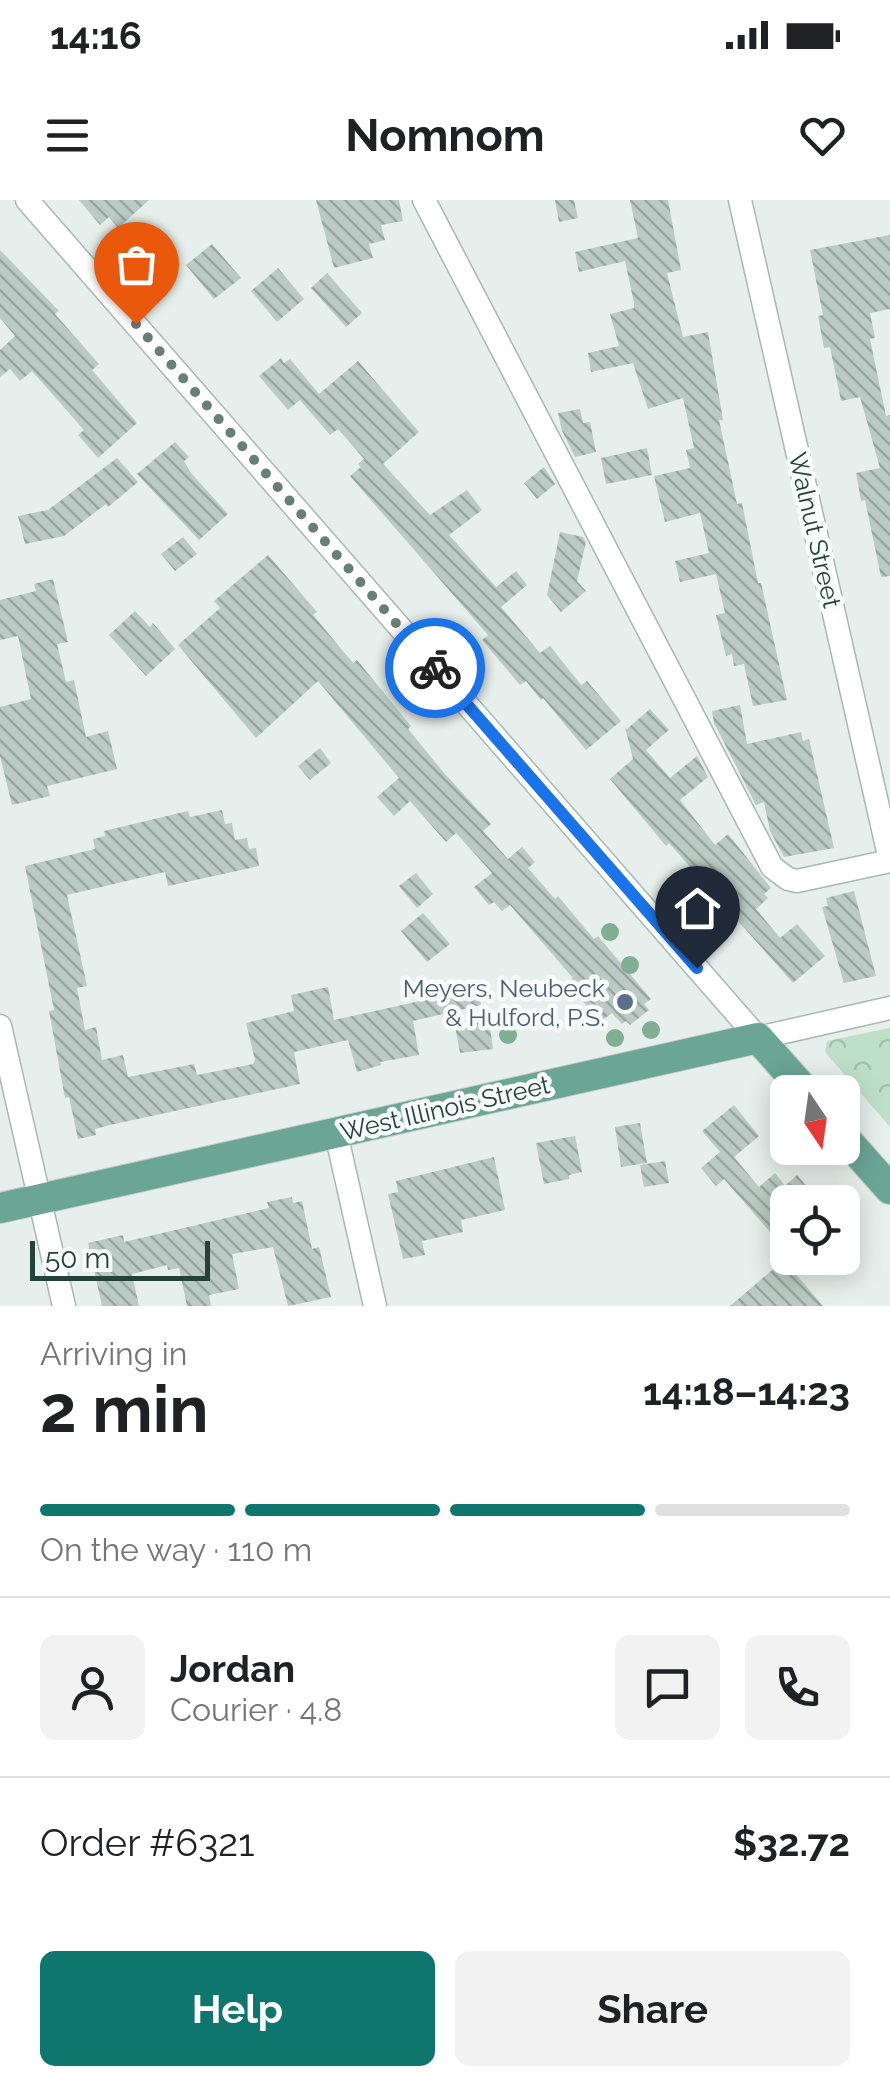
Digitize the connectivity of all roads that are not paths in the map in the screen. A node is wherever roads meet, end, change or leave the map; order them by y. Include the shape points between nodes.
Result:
1 (27, 200) edge
2 (424, 200) edge
3 (740, 200) edge
4 (890, 860) edge
5 (890, 1008) edge
6 (0, 1026) edge
7 (758, 1038) junction
8 (791, 1075) edge
9 (336, 1133) junction
10 (860, 1155) edge
11 (890, 1189) edge
12 (40, 1200) junction
13 (0, 1208) edge
14 (64, 1306) edge
15 (375, 1306) edge

1 - 7 street
2 - 4 street via 772,867 797,882
3 - 4 street, Walnut Street
5 - 7 street, West Illinois Street
6 - 12 street
7 - 8 main road
7 - 9 main road, West Illinois Street
9 - 12 main road, West Illinois Street
9 - 15 street
10 - 11 main road
12 - 13 main road, West Illinois Street
12 - 14 street

